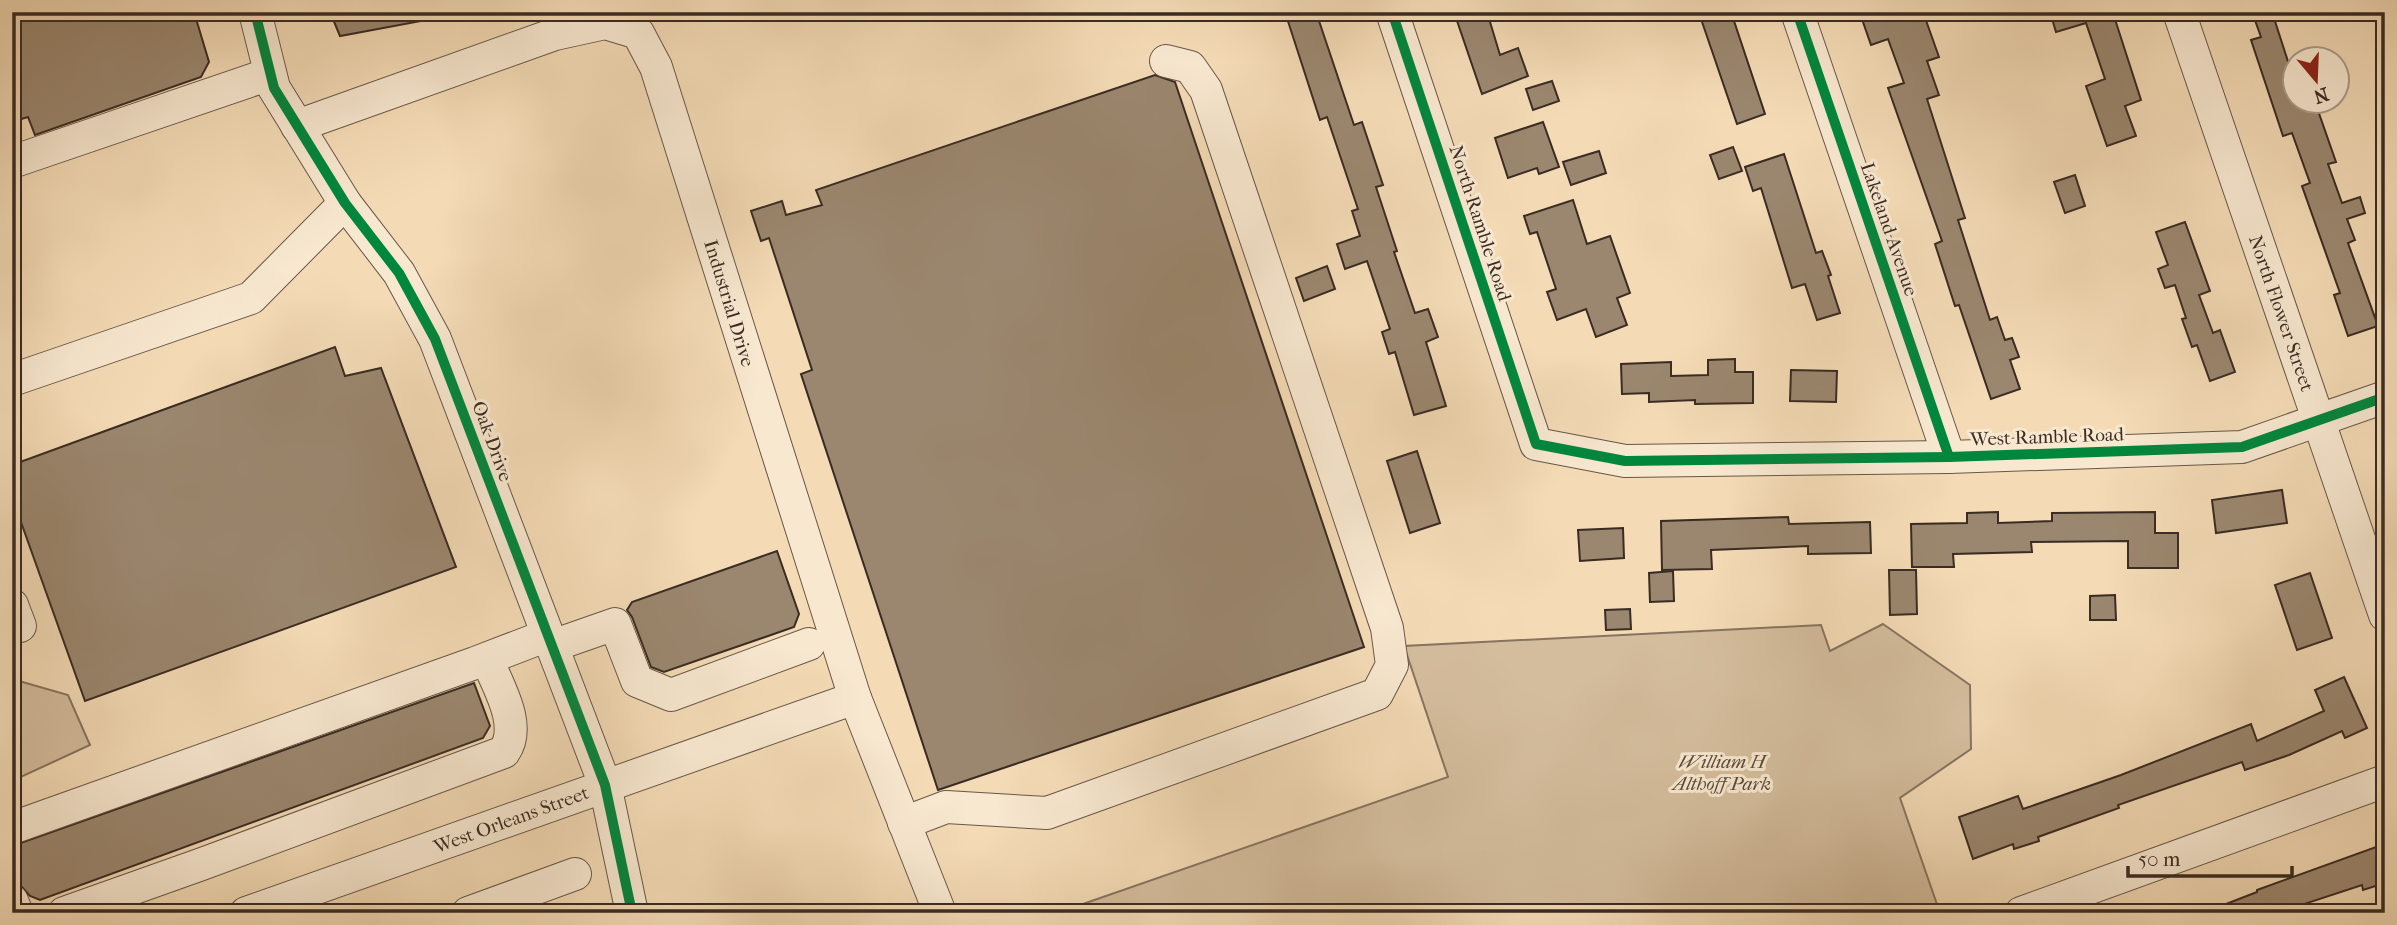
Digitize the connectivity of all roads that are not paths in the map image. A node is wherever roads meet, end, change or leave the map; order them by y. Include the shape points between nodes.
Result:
1 (255, 12) edge
2 (1392, 12) edge
3 (1797, 12) edge
4 (2179, 12) edge
5 (608, 18) edge
6 (1166, 61) dead end
7 (270, 74) junction
8 (297, 126) junction
9 (12, 162) edge
10 (345, 203) junction
11 (12, 380) edge
12 (2385, 397) edge
13 (2319, 420) junction
14 (1536, 444) joint
15 (1949, 457) junction
16 (2385, 615) edge
17 (550, 641) junction
18 (809, 644) dead end
19 (487, 659) junction
20 (855, 698) junction
21 (2385, 781) edge
22 (605, 785) junction
23 (904, 823) junction
24 (12, 828) edge
25 (575, 874) dead end
26 (12, 901) edge
27 (280, 907) edge
28 (17, 913) edge
29 (64, 913) edge
30 (246, 913) edge
31 (468, 913) edge
32 (632, 913) edge
33 (940, 913) edge
34 (2021, 913) edge

1 - 7 street, Oak Drive
2 - 14 street, North Ramble Road
3 - 15 street, Lakeland Avenue
4 - 13 street, North Flower Street
5 - 8 street, Industrial Drive
5 - 20 street, Industrial Drive via 638,33 656,67
6 - 23 street via 1191,67 1206,90 1387,628 1392,665 1377,694 1047,813 946,807
7 - 8 street, Oak Drive
7 - 9 street
8 - 10 street, Oak Drive
10 - 11 street via 251,298
10 - 17 street, Oak Drive via 400,273 435,338
12 - 13 street, West Ramble Road
13 - 15 street, West Ramble Road via 2242,447
13 - 16 street, North Flower Street
14 - 15 street, West Ramble Road via 1625,461
17 - 18 street via 615,624 636,681 671,695
17 - 19 street
17 - 22 street, Oak Drive
19 - 24 street
19 - 29 street via 511,720 504,751
20 - 22 street, West Orleans Street
20 - 23 street, Industrial Drive
21 - 34 street
22 - 27 street, West Orleans Street
22 - 32 street, Oak Drive
23 - 33 street, Industrial Drive
25 - 31 street
26 - 28 street
27 - 30 street, West Orleans Street

